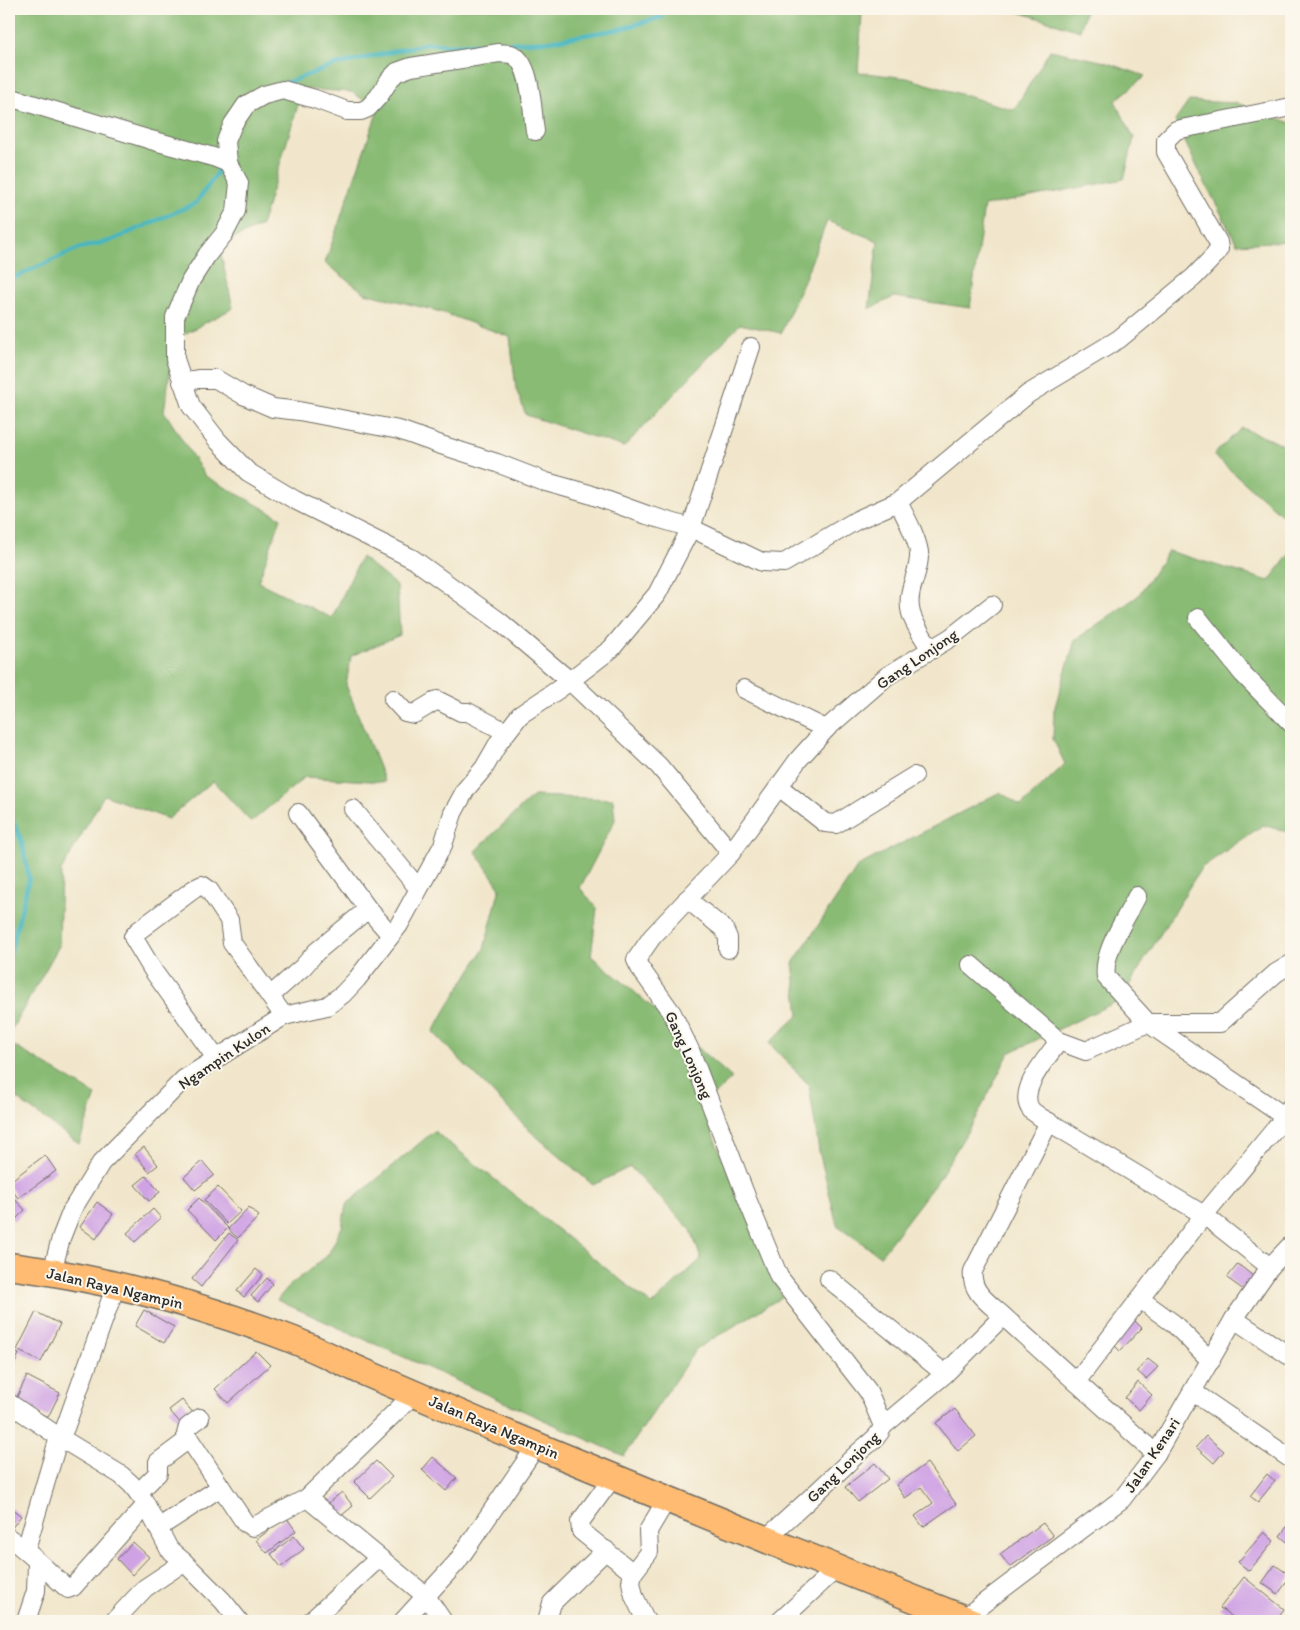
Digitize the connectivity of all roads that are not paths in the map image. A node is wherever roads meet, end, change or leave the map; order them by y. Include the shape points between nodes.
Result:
1 (9, 97) edge
2 (1291, 107) edge
3 (535, 131) dead end
4 (221, 160) junction
5 (751, 347) dead end
6 (182, 382) junction
7 (898, 502) junction
8 (690, 528) junction
9 (992, 605) dead end
10 (1198, 618) dead end
11 (931, 650) junction
12 (570, 681) junction
13 (744, 689) dead end
14 (393, 699) dead end
15 (1291, 723) edge
16 (826, 729) junction
17 (506, 732) junction
18 (914, 776) dead end
19 (779, 787) junction
20 (353, 809) dead end
21 (298, 813) dead end
22 (731, 853) junction
23 (415, 894) junction
24 (1137, 896) dead end
25 (687, 900) junction
26 (368, 909) junction
27 (391, 935) junction
28 (728, 949) dead end
29 (1291, 964) edge
30 (971, 965) dead end
31 (270, 996) junction
32 (284, 1016) junction
33 (1148, 1022) junction
34 (1059, 1041) junction
35 (216, 1058) junction
36 (1289, 1115) edge
37 (1049, 1122) junction
38 (1204, 1216) junction
39 (1291, 1245) edge
40 (9, 1266) edge
41 (1270, 1267) junction
42 (52, 1272) junction
43 (829, 1279) dead end
44 (116, 1285) junction
45 (1140, 1298) junction
46 (1003, 1316) junction
47 (1234, 1319) junction
48 (1291, 1357) edge
49 (1211, 1360) junction
50 (945, 1374) junction
51 (1076, 1382) junction
52 (1193, 1392) junction
53 (414, 1394) junction
54 (9, 1403) edge
55 (200, 1418) dead end
56 (883, 1426) junction
57 (59, 1437) junction
58 (189, 1439) junction
59 (537, 1445) junction
60 (1156, 1454) junction
61 (1291, 1459) edge
62 (613, 1477) junction
63 (221, 1487) junction
64 (307, 1498) junction
65 (142, 1499) junction
66 (667, 1499) junction
67 (158, 1528) junction
68 (9, 1538) edge
69 (764, 1540) junction
70 (26, 1550) junction
71 (606, 1550) junction
72 (379, 1558) junction
73 (184, 1562) junction
74 (37, 1563) junction
75 (836, 1569) junction
76 (633, 1574) junction
77 (426, 1596) junction
78 (965, 1620) edge
79 (26, 1621) edge
80 (114, 1621) edge
81 (240, 1621) edge
82 (311, 1621) edge
83 (403, 1621) edge
84 (443, 1621) edge
85 (547, 1621) edge
86 (646, 1621) edge
87 (780, 1621) edge

1 - 4 street
2 - 7 street via 1176,130 1168,137 1166,152 1218,242 1219,250 1194,278 1118,339 1028,394
3 - 4 street via 528,78 522,63 512,54 499,53 411,66 397,72 368,108 361,111 347,111 284,90 264,95 246,105 233,124
4 - 6 street via 239,182 236,212 191,280 176,317 175,359
5 - 8 street, Ngampin Kulon
6 - 8 street via 216,379 274,408 399,430
6 - 12 street via 191,406 248,472 413,559 499,621
7 - 8 street via 857,520 784,563 762,562
7 - 11 street via 919,552 908,605
8 - 12 street, Ngampin Kulon via 657,594 611,649
9 - 11 street, Gang Lonjong
10 - 15 street via 1243,674
11 - 16 street, Gang Lonjong via 887,676
12 - 17 street, Ngampin Kulon via 520,715
12 - 22 street via 659,766
13 - 16 street
14 - 17 street via 406,712 414,714 437,700
16 - 19 street, Gang Lonjong
17 - 23 street, Ngampin Kulon via 484,768 466,789 453,813 443,845
18 - 19 street via 836,824 825,823
19 - 22 street, Gang Lonjong
20 - 23 street
21 - 26 street
22 - 25 street, Gang Lonjong
23 - 27 street, Ngampin Kulon
24 - 33 street via 1107,956 1104,969 1106,977
25 - 28 street via 724,929
25 - 56 street, Gang Lonjong via 652,937 636,960 638,966 672,1013 690,1050 780,1277 868,1391
26 - 27 street
26 - 31 street
27 - 32 street, Ngampin Kulon via 343,994 326,1006
29 - 33 street via 1276,973 1220,1023
30 - 34 street
31 - 32 street
31 - 35 street via 232,943 229,920 202,885 138,931 133,938
32 - 35 street, Ngampin Kulon
33 - 34 street via 1086,1051
33 - 36 street
34 - 37 street via 1029,1085 1027,1097 1031,1109
35 - 42 street, Ngampin Kulon via 184,1079 101,1162 72,1210
36 - 38 street
37 - 38 street
37 - 46 street via 973,1271 976,1292
38 - 41 street
38 - 45 street
39 - 41 street, Jalan Kenari
40 - 42 main road, Jalan Raya Ngampin
41 - 47 street, Jalan Kenari
42 - 44 main road, Jalan Raya Ngampin
43 - 50 street
44 - 53 main road, Jalan Raya Ngampin via 203,1309 289,1339
44 - 57 street
45 - 49 street
45 - 51 street
46 - 50 street
46 - 51 street
47 - 48 street
47 - 49 street, Jalan Kenari
49 - 52 street, Jalan Kenari
50 - 56 street
51 - 60 street
52 - 60 street, Jalan Kenari
52 - 61 street
53 - 59 main road, Jalan Raya Ngampin
53 - 64 street
54 - 57 street
55 - 58 street via 188,1427 186,1434
56 - 69 street, Gang Lonjong via 876,1439
57 - 65 street via 121,1475
57 - 70 street
58 - 63 street
58 - 65 street via 158,1462 158,1472
59 - 62 main road, Jalan Raya Ngampin
59 - 77 street via 457,1562
60 - 78 street, Jalan Kenari via 1122,1499
62 - 66 main road, Jalan Raya Ngampin
62 - 71 street via 580,1522 582,1530
63 - 64 street via 245,1522 253,1527
63 - 67 street
64 - 72 street
65 - 67 street
65 - 74 street via 73,1587 68,1589
66 - 69 main road, Jalan Raya Ngampin
66 - 76 street via 648,1531 649,1552
67 - 73 street via 169,1549
68 - 70 street
69 - 75 main road, Jalan Raya Ngampin
70 - 74 street
71 - 76 street
71 - 85 street via 552,1603
72 - 77 street
72 - 82 street
73 - 80 street via 145,1588
73 - 81 street
74 - 79 street via 36,1592
75 - 78 main road, Jalan Raya Ngampin
75 - 87 street
76 - 86 street via 634,1596
77 - 83 street
77 - 84 street

